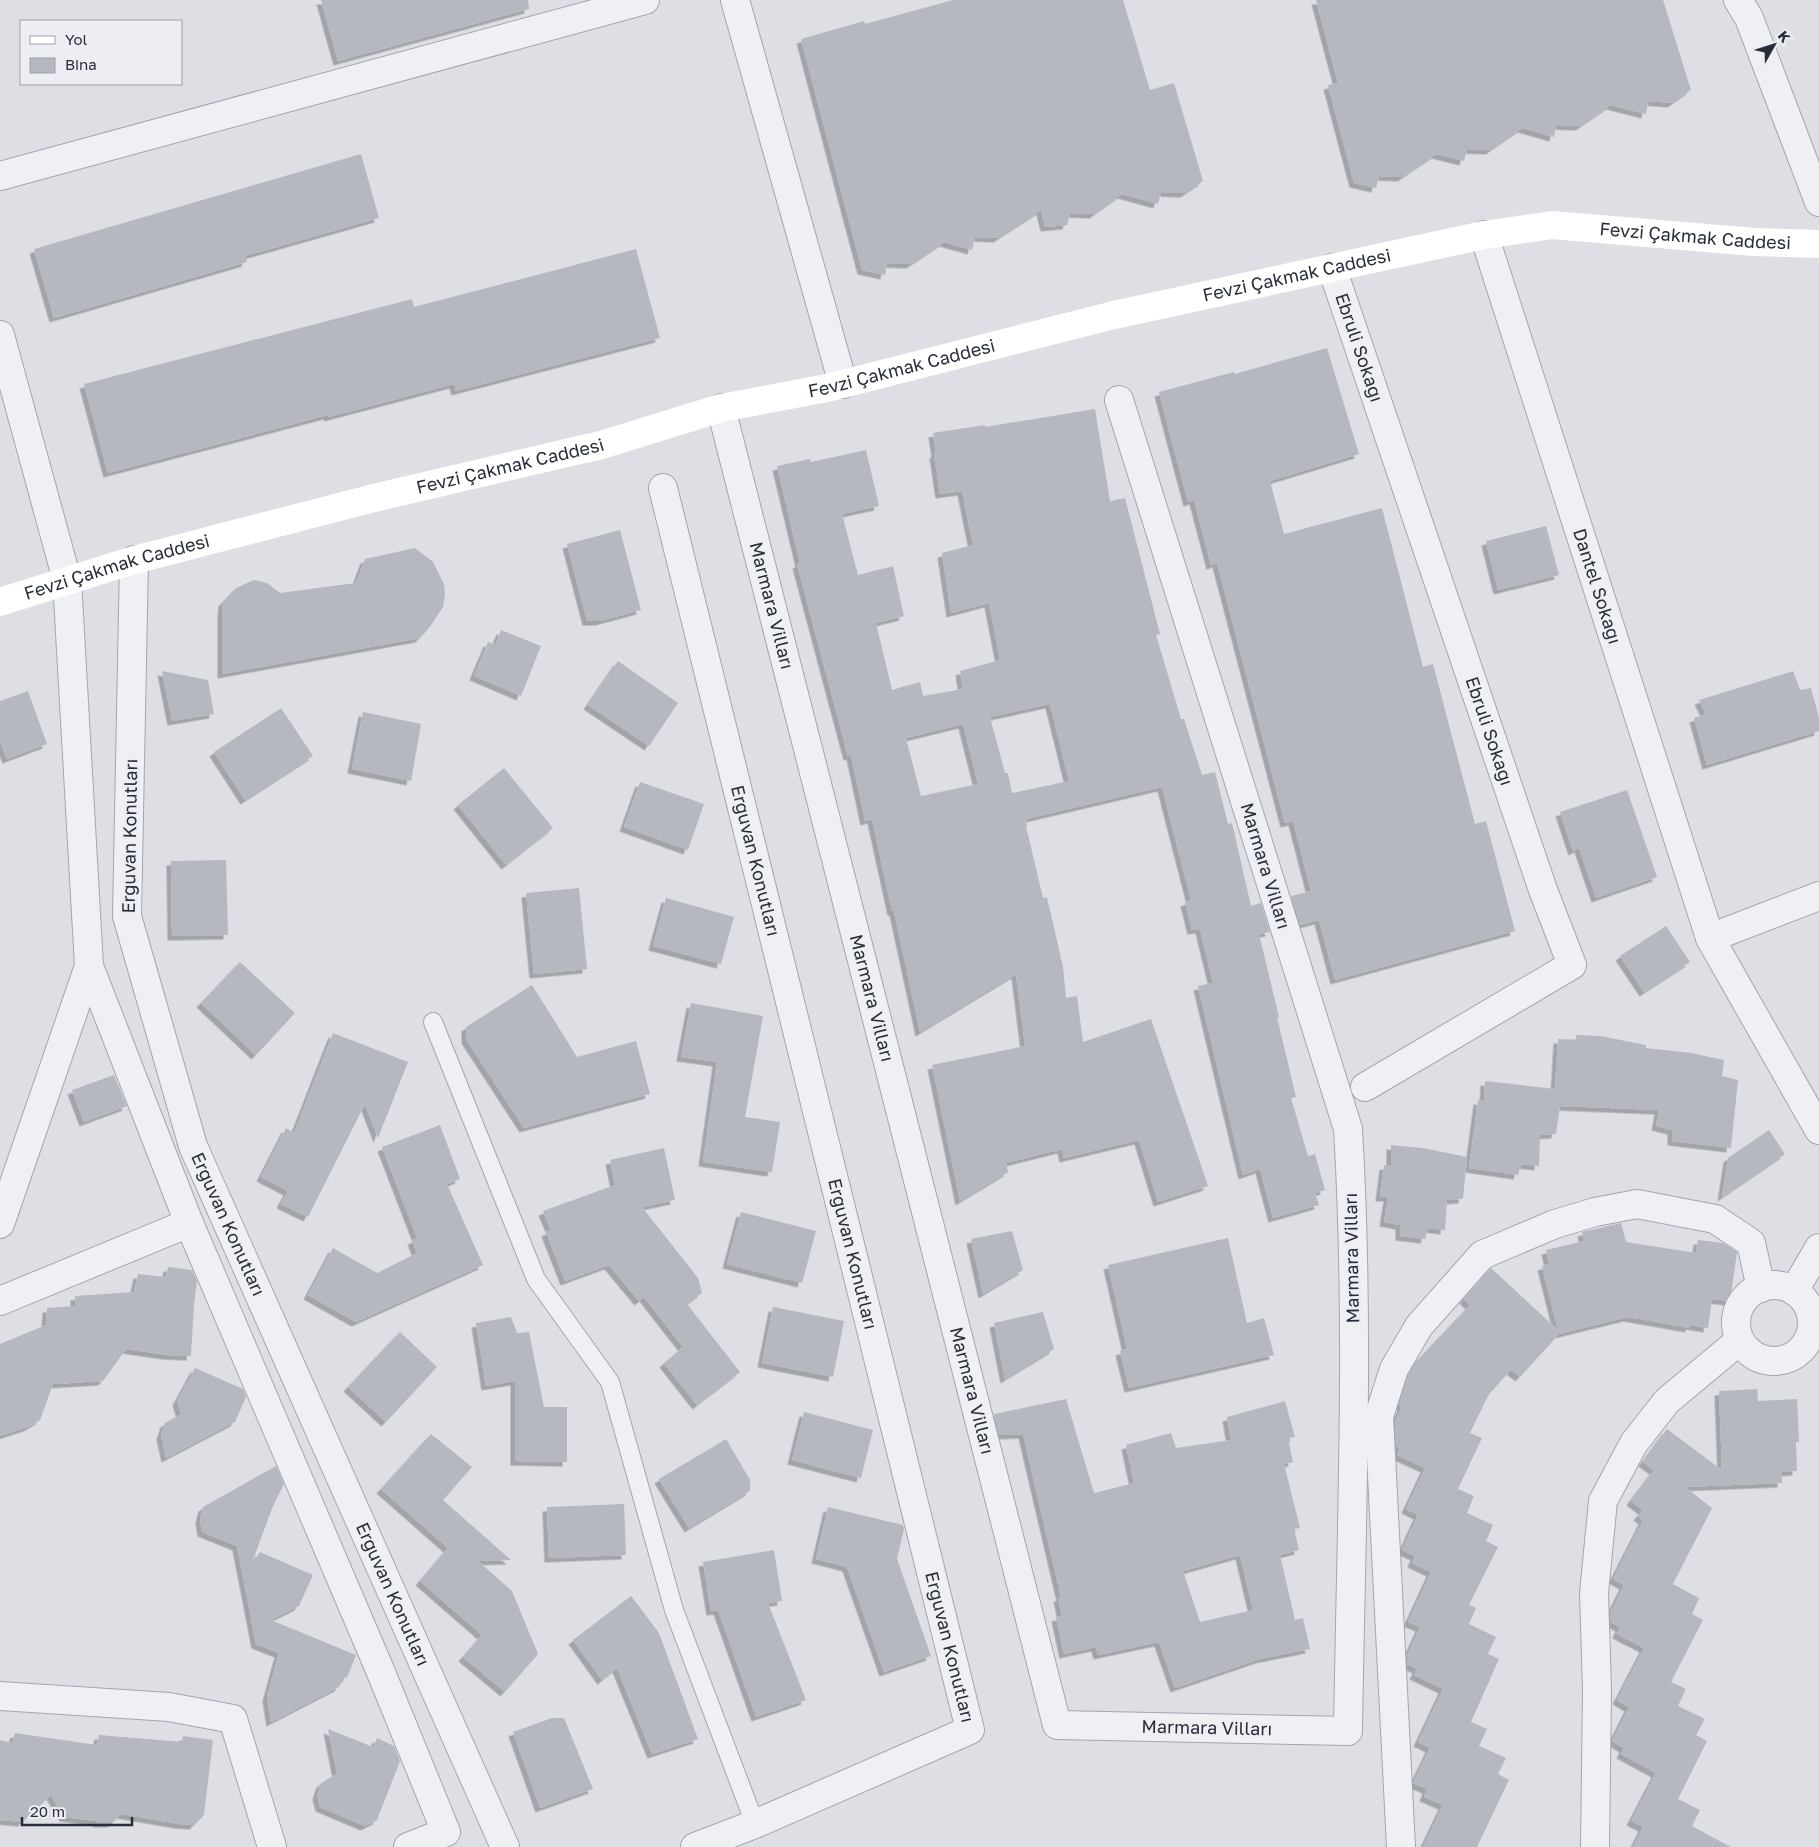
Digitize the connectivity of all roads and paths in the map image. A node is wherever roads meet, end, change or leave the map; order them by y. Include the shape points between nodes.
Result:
1 (645, 0) edge
2 (735, 0) edge
3 (1738, 0) edge
4 (0, 176) edge
5 (1819, 202) edge
6 (1484, 235) junction
7 (1819, 244) edge
8 (1332, 268) junction
9 (0, 335) edge
10 (843, 384) junction
11 (1119, 400) dead end
12 (721, 408) junction
13 (663, 488) dead end
14 (134, 560) junction
15 (67, 580) junction
16 (0, 602) edge
17 (1819, 896) edge
18 (1710, 938) junction
19 (89, 966) junction
20 (432, 1022) dead end
21 (1365, 1087) dead end
22 (1819, 1130) edge
23 (189, 1223) junction
24 (0, 1224) edge
25 (1819, 1248) edge
26 (1761, 1288) junction
27 (1794, 1291) junction
28 (0, 1301) edge
29 (1739, 1341) junction
30 (1811, 1355) edge
31 (0, 1696) edge
32 (755, 1824) junction
33 (272, 1847) edge
34 (408, 1847) edge
35 (504, 1847) edge
36 (695, 1847) edge
37 (1401, 1847) edge
38 (1595, 1847) edge

1 - 4 street
2 - 10 street
3 - 5 street via 1749,18
6 - 7 street, Fevzi Çakmak Caddesi via 1552,225 1754,242
6 - 8 street, Fevzi Çakmak Caddesi
6 - 18 street, Dantel Sokağı
8 - 10 street, Fevzi Çakmak Caddesi via 1114,315
8 - 21 street, Ebruli Sokağı via 1543,890 1572,965
9 - 15 street
10 - 12 street, Fevzi Çakmak Caddesi
11 - 12 street, Marmara Vilları via 1348,1130 1353,1213 1354,1343 1348,1731 1058,1725
12 - 14 street, Fevzi Çakmak Caddesi via 601,445 374,498
13 - 32 street, Erguvan Konutları via 970,1730
14 - 15 street, Fevzi Çakmak Caddesi
14 - 35 street, Erguvan Konutları via 127,916 193,1146
15 - 16 street, Fevzi Çakmak Caddesi
15 - 19 street
17 - 18 street
18 - 22 street, Dantel Sokağı
19 - 23 street
19 - 24 street
20 - 32 lane via 536,1279 610,1382 674,1610
23 - 28 street
23 - 34 street via 446,1832
25 - 27 street
26 - 27 street via 1774,1286
26 - 29 street via 1748,1295 1740,1306 1736,1322
26 - 37 street via 1751,1243 1715,1219 1636,1204 1556,1224 1482,1255 1419,1326 1394,1369 1379,1416
27 - 30 street via 1810,1312
29 - 30 street via 1750,1353 1774,1362
29 - 38 street via 1667,1401 1634,1443 1603,1500 1594,1594 1597,1690
31 - 33 street via 168,1707 232,1719
32 - 36 street, Erguvan Konutları

